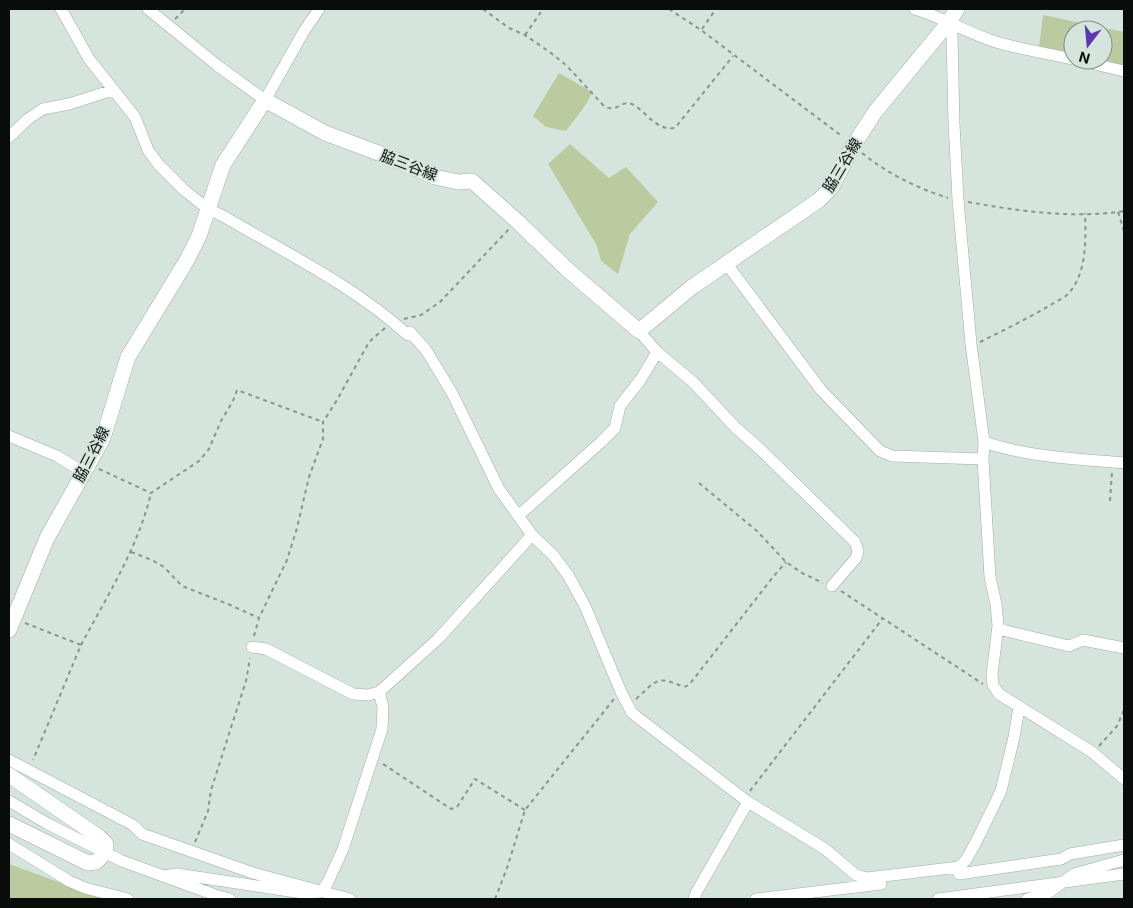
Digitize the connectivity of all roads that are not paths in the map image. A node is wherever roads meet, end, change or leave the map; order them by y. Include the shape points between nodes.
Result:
1 (60, 9) edge
2 (148, 9) edge
3 (319, 9) edge
4 (915, 9) edge
5 (953, 15) edge
6 (1063, 57) edge
7 (113, 90) junction
8 (265, 100) junction
9 (9, 137) edge
10 (208, 209) junction
11 (726, 262) junction
12 (639, 331) junction
13 (657, 352) junction
14 (9, 436) edge
15 (984, 442) junction
16 (983, 459) junction
17 (1119, 463) edge
18 (86, 467) junction
19 (518, 516) junction
20 (532, 536) junction
21 (832, 586) dead end
22 (11, 624) edge
23 (998, 629) junction
24 (252, 647) road end
25 (1124, 648) edge
26 (379, 692) junction
27 (1019, 708) junction
28 (9, 760) edge
29 (9, 775) edge
30 (1124, 778) edge
31 (746, 800) junction
32 (9, 801) edge
33 (9, 824) edge
34 (9, 844) edge
35 (1124, 845) edge
36 (105, 853) junction
37 (1124, 860) edge
38 (959, 870) junction
39 (1124, 874) edge
40 (163, 876) junction
41 (1060, 884) junction
42 (322, 892) junction
43 (128, 899) edge
44 (230, 899) edge
45 (350, 899) edge
46 (694, 899) edge
47 (756, 899) edge
48 (938, 899) edge
49 (1027, 899) edge

1 - 7 street via 89,59
2 - 8 street
3 - 8 street
4 - 5 street via 934,15
5 - 6 street via 992,40
5 - 11 main road, 脇三谷線 via 875,112 831,188 819,200
5 - 15 street via 958,200
7 - 9 street via 43,109
7 - 10 street via 135,117 148,150 159,165
8 - 10 main road, 脇三谷線 via 223,165
8 - 12 main road, 脇三谷線 via 325,133 435,177 472,181
10 - 18 main road, 脇三谷線 via 187,260 128,357 103,438
10 - 19 street via 313,268 393,321 408,335 410,332 426,350 452,393 499,489
11 - 12 main road, 脇三谷線
11 - 16 street via 821,390 880,451 892,456
12 - 13 street
13 - 19 street via 620,406 615,428
13 - 21 street via 693,382 736,428 855,542 856,558
14 - 18 street
15 - 16 street
15 - 17 street via 1024,452
16 - 23 street via 990,577
18 - 22 main road, 脇三谷線 via 47,538
19 - 20 street
20 - 26 street via 438,639
20 - 31 street via 553,555 568,575 632,713
23 - 25 street via 1069,646 1082,640
23 - 27 street via 993,685 999,694
24 - 26 street via 266,649 354,694
26 - 42 street via 383,707 382,729 343,849
27 - 30 street via 1092,752
27 - 38 street via 1002,791
28 - 42 street via 133,825 142,834 253,873
29 - 36 main road via 100,837 106,844
31 - 38 street via 825,849 856,875 867,878
31 - 46 street
32 - 36 street
33 - 36 main road via 88,863 96,862
34 - 43 street via 77,885
35 - 38 street via 1070,854 1060,859
36 - 40 street
37 - 41 street via 1074,874
38 - 47 street
39 - 41 street
40 - 42 street via 177,874 303,893
40 - 44 street
41 - 48 street
41 - 49 street via 1048,893
42 - 45 street

